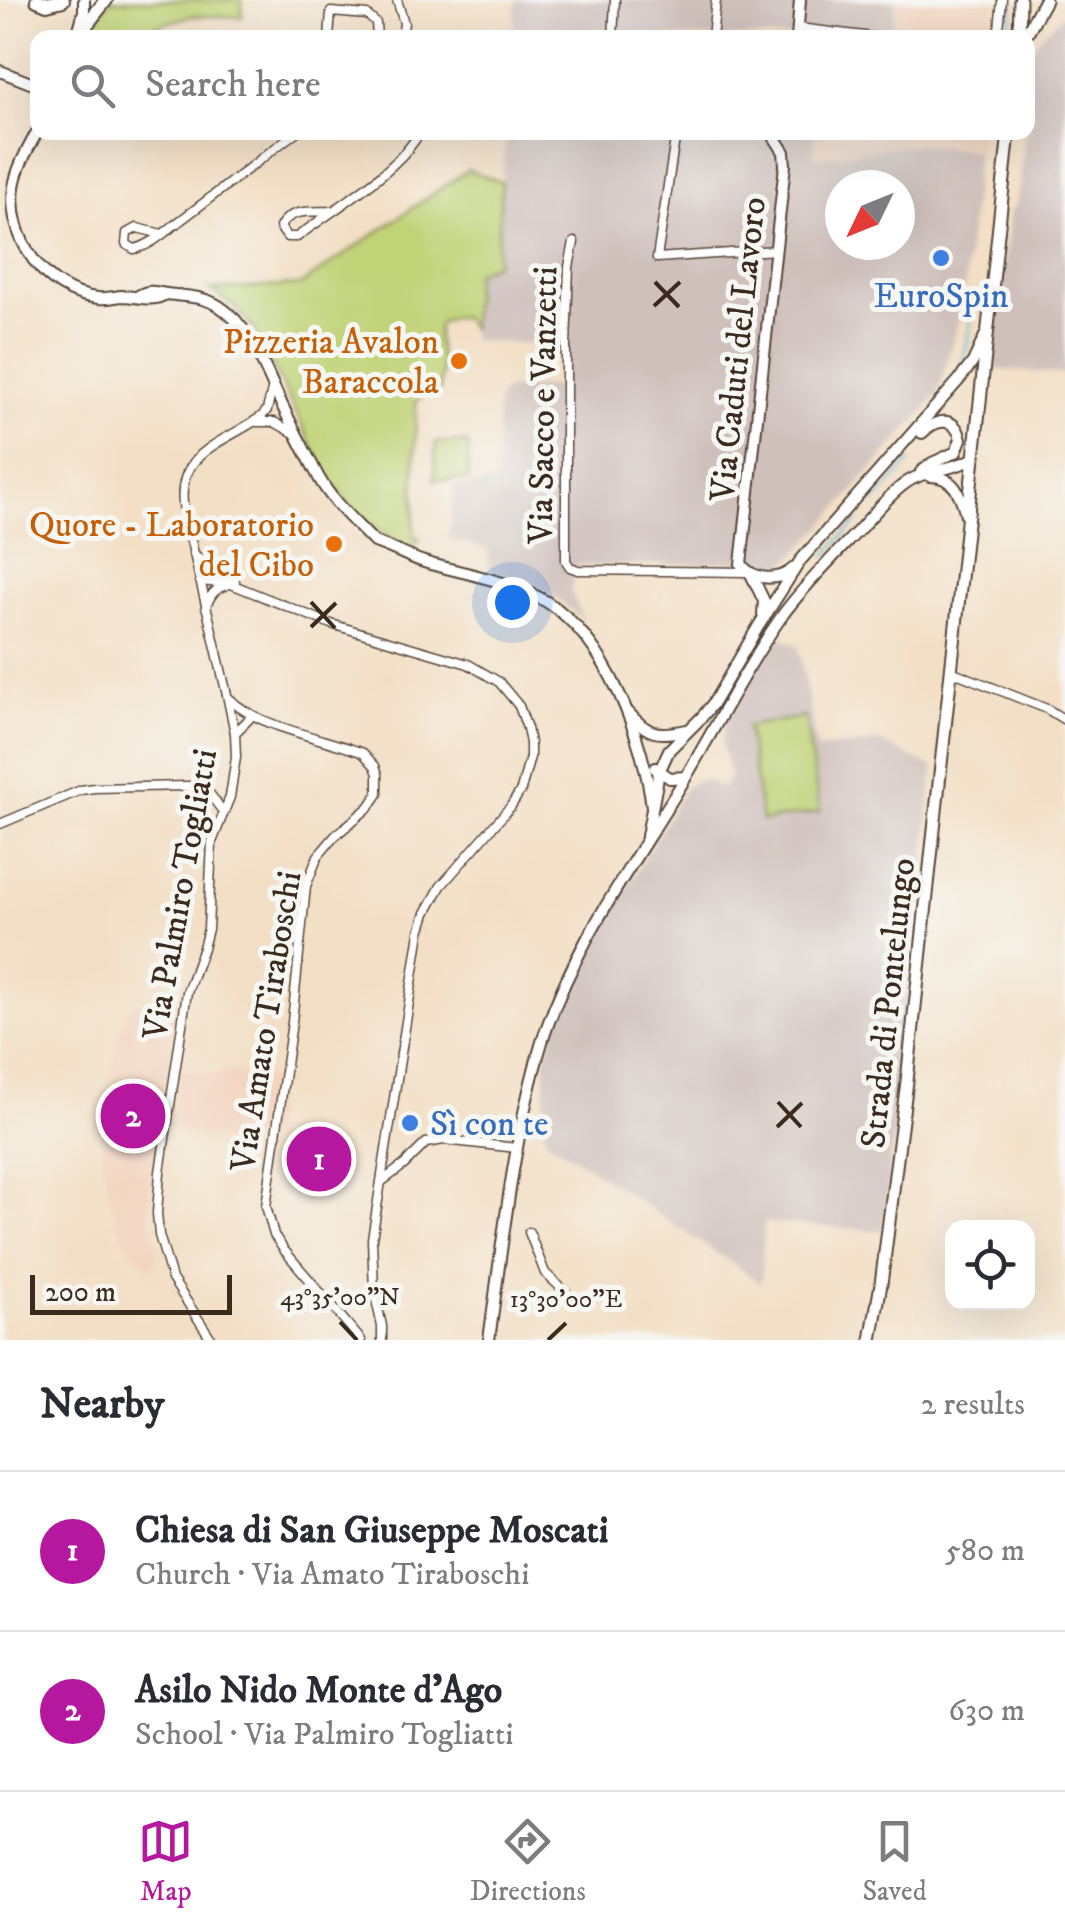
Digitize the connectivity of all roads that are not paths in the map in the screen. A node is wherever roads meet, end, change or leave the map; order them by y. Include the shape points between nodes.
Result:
1 (37, 0) edge
2 (63, 0) edge
3 (84, 0) edge
4 (106, 0) edge
5 (397, 0) edge
6 (615, 0) edge
7 (716, 0) edge
8 (800, 0) edge
9 (1002, 0) edge
10 (1020, 0) edge
11 (1045, 0) edge
12 (79, 30) edge
13 (82, 30) edge
14 (329, 30) edge
15 (376, 30) edge
16 (403, 30) edge
17 (613, 30) edge
18 (713, 30) edge
19 (798, 30) edge
20 (999, 30) edge
21 (1022, 30) edge
22 (1027, 30) edge
23 (0, 71) edge
24 (30, 85) edge
25 (34, 140) edge
26 (285, 140) edge
27 (415, 140) edge
28 (675, 140) edge
29 (780, 140) edge
30 (1004, 140) edge
31 (331, 211) junction
32 (162, 234) dead end
33 (574, 242) dead end
34 (776, 250) junction
35 (986, 335) junction
36 (273, 386) junction
37 (284, 408) junction
38 (258, 420) junction
39 (297, 436) junction
40 (901, 448) junction
41 (973, 459) junction
42 (914, 477) junction
43 (966, 517) junction
44 (193, 553) junction
45 (800, 561) junction
46 (749, 573) junction
47 (224, 575) junction
48 (200, 581) junction
49 (230, 584) junction
50 (247, 589) junction
51 (206, 606) junction
52 (758, 627) junction
53 (951, 671) junction
54 (227, 695) junction
55 (623, 707) junction
56 (231, 714) junction
57 (246, 715) junction
58 (1065, 720) edge
59 (688, 730) junction
60 (234, 733) junction
61 (641, 752) junction
62 (660, 772) junction
63 (686, 777) junction
64 (652, 807) junction
65 (224, 813) junction
66 (0, 824) edge
67 (646, 841) junction
68 (516, 1148) junction
69 (381, 1182) junction
70 (529, 1232) dead end
71 (570, 1296) dead end
72 (212, 1340) edge
73 (361, 1340) edge
74 (382, 1340) edge
75 (488, 1340) edge
76 (871, 1340) edge

1 - 2 highway
3 - 12 street
4 - 13 highway
5 - 16 street
6 - 17 street
7 - 18 street
8 - 19 street
9 - 20 street
10 - 21 main road
11 - 22 main road
14 - 15 street via 330,12 367,15
23 - 24 street
25 - 36 street via 13,199 18,232 36,263 78,293 99,298 166,294 221,307 248,338
26 - 32 street
27 - 31 street via 404,156
28 - 34 street via 657,258
29 - 34 street, Via Caduti del Lavoro via 785,164
30 - 35 main road, Strada di Pontelungo
31 - 31 street via 296,212 280,227 292,238
33 - 46 street, Via Sacco e Vanzetti via 566,346 566,561 578,570
34 - 46 street, Via Caduti del Lavoro via 741,564
35 - 40 street via 960,380
35 - 41 main road, Strada di Pontelungo
36 - 37 street
36 - 38 street
37 - 38 street, Via Palmiro Togliatti
37 - 39 street
38 - 39 street
38 - 44 street, Via Palmiro Togliatti via 201,453 185,474 182,498
39 - 55 street via 340,508 386,545 516,588 574,624 599,655
40 - 42 street via 937,421 950,422 960,434 956,452
40 - 45 street
41 - 42 street
41 - 43 main road, Strada di Pontelungo
42 - 43 street via 949,482
42 - 63 street via 786,610
43 - 53 main road, Strada di Pontelungo
44 - 47 street
44 - 48 street, Via Palmiro Togliatti
45 - 46 street, Via Sacco e Vanzetti via 778,578
45 - 52 street
46 - 52 street via 764,602
47 - 48 street via 206,574
47 - 50 street
48 - 49 street
48 - 51 street, Via Palmiro Togliatti
49 - 50 street
49 - 51 street via 211,594
50 - 69 street via 331,624 468,664 512,696 527,728 530,758 521,790 441,886 420,932
51 - 54 street, Via Palmiro Togliatti
52 - 59 street via 714,702
53 - 58 street
53 - 76 main road, Strada di Pontelungo via 902,1124
54 - 56 street, Via Palmiro Togliatti
54 - 57 street, Via Amato Tiraboschi
55 - 59 street via 658,735
55 - 61 street
56 - 57 street
56 - 60 street, Via Palmiro Togliatti
57 - 60 street
57 - 73 street, Via Amato Tiraboschi via 364,753 378,774 375,800 318,856 306,886 266,1206 274,1236
59 - 62 street
60 - 65 street, Via Palmiro Togliatti via 234,775
61 - 62 street
61 - 64 street
62 - 63 street
62 - 64 street
63 - 67 street
64 - 67 street
65 - 66 street via 209,793 188,786 94,788
65 - 72 street, Via Palmiro Togliatti via 212,842 208,929 187,992 157,1197 158,1234 172,1279
67 - 68 street via 560,992
68 - 69 street via 426,1143
68 - 75 street
69 - 74 street via 371,1263
70 - 71 street via 546,1273

